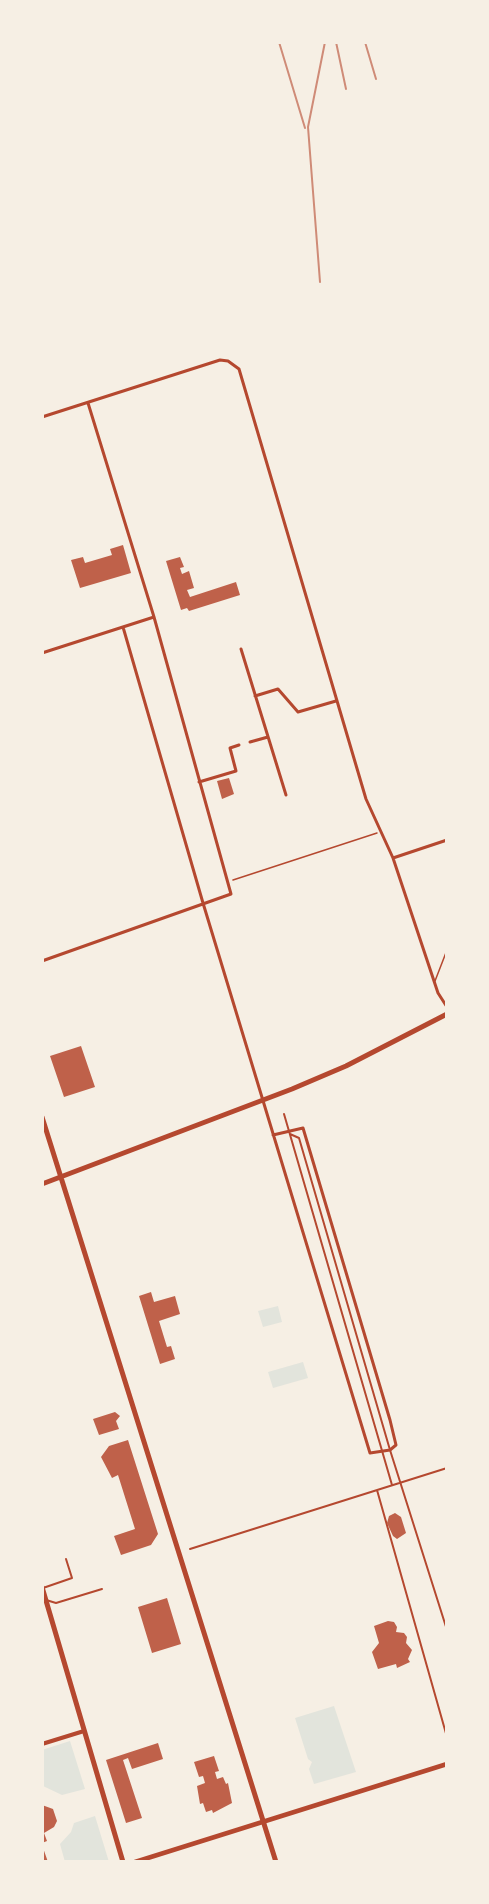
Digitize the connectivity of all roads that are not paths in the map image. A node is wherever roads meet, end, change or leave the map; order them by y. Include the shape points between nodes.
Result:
1 (88, 402) junction
2 (42, 417) edge
3 (42, 555) edge
4 (42, 560) edge
5 (154, 617) junction
6 (123, 627) junction
7 (241, 649) dead end
8 (42, 653) edge
9 (255, 696) junction
10 (337, 701) junction
11 (268, 737) junction
12 (250, 742) dead end
13 (239, 746) dead end
14 (199, 782) junction
15 (286, 795) dead end
16 (446, 840) edge
17 (447, 845) edge
18 (393, 858) junction
19 (203, 903) junction
20 (447, 950) edge
21 (42, 961) edge
22 (435, 982) junction
23 (447, 1007) edge
24 (447, 1014) edge
25 (262, 1101) junction
26 (284, 1114) dead end
27 (42, 1117) edge
28 (290, 1133) junction
29 (273, 1135) junction
30 (61, 1177) junction
31 (42, 1184) edge
32 (390, 1450) junction
33 (381, 1452) junction
34 (447, 1468) edge
35 (401, 1482) junction
36 (392, 1485) junction
37 (377, 1490) junction
38 (190, 1549) dead end
39 (66, 1559) dead end
40 (42, 1588) edge
41 (102, 1589) dead end
42 (46, 1600) junction
43 (447, 1630) edge
44 (84, 1731) junction
45 (447, 1737) edge
46 (42, 1744) edge
47 (447, 1764) edge
48 (263, 1821) junction
49 (123, 1862) edge
50 (135, 1862) edge
51 (276, 1862) edge

1 - 2 street
1 - 5 street
1 - 10 street via 220,360 239,369
3 - 4 street
5 - 6 street
5 - 14 street
6 - 8 street
6 - 19 street
7 - 9 street
9 - 10 street via 278,689 298,712
9 - 11 street
10 - 18 street via 366,799
11 - 12 street
11 - 15 street
13 - 14 street via 230,748 236,771
14 - 19 street via 231,894
16 - 17 lane
16 - 18 street
18 - 22 street
19 - 21 street
19 - 25 street
20 - 22 lane
22 - 23 street
24 - 25 main road via 346,1066
25 - 29 street
25 - 30 main road
26 - 28 street
27 - 30 main road
28 - 29 street
28 - 32 street via 299,1138
28 - 32 street via 303,1128 396,1445
28 - 33 street
29 - 33 street via 370,1453
30 - 31 main road
30 - 48 main road
32 - 33 street
32 - 35 street
33 - 36 street
34 - 35 street
35 - 36 street
35 - 43 street
36 - 37 street
37 - 38 street
37 - 45 street
39 - 40 street via 72,1578
40 - 42 main road
41 - 42 street via 56,1603
42 - 44 main road
44 - 46 street
44 - 49 main road
47 - 48 main road
48 - 50 main road
48 - 51 main road

